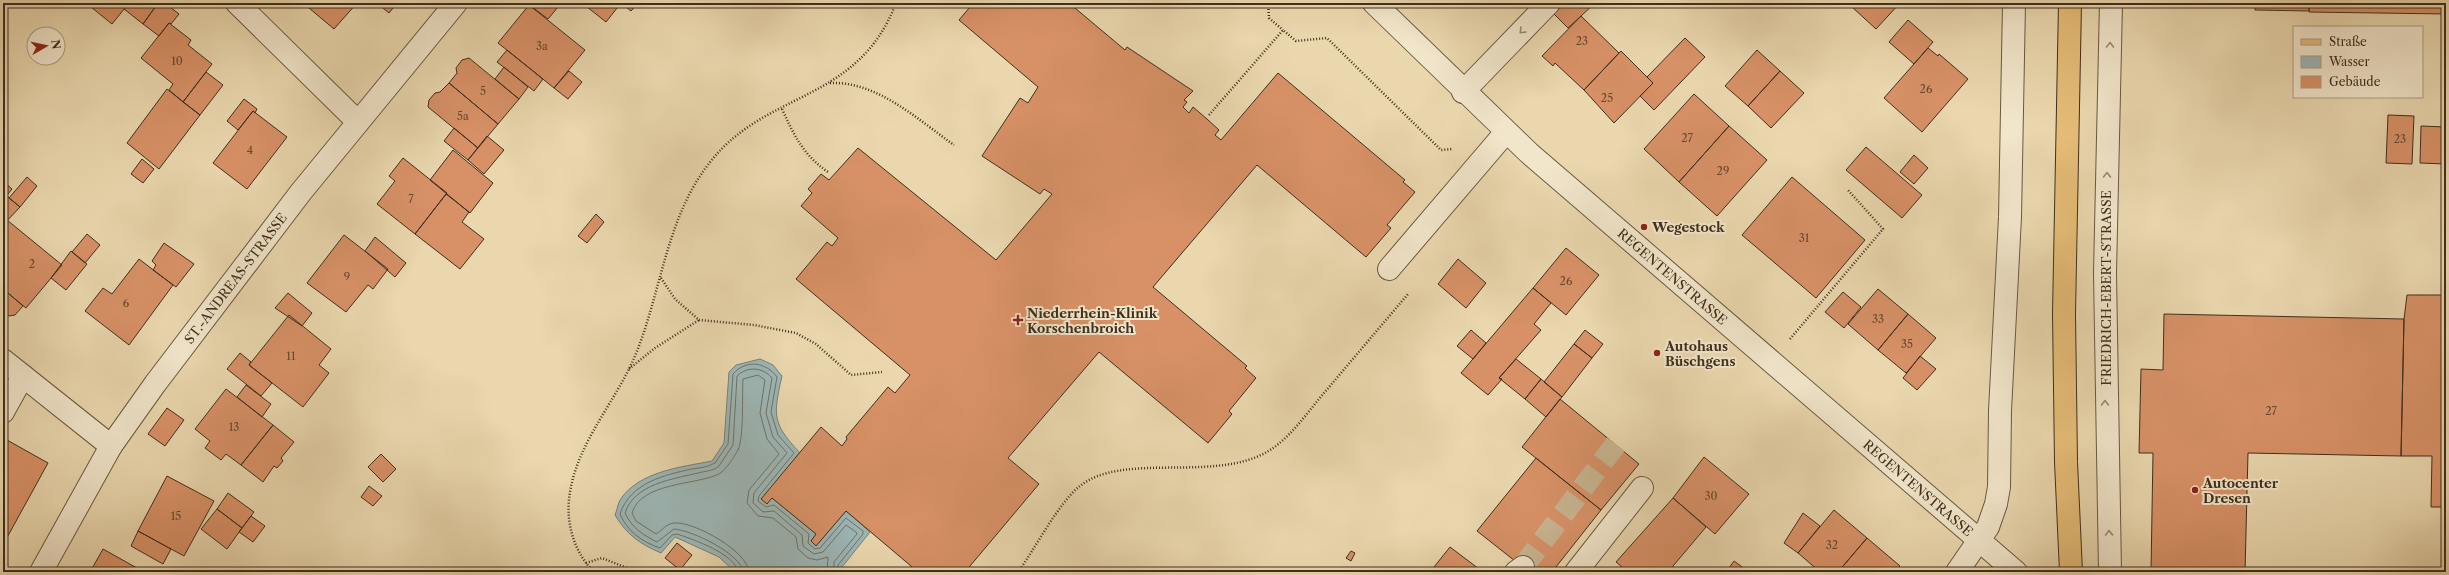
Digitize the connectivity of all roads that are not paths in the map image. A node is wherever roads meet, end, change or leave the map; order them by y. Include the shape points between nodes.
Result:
1 (237, 3) edge
2 (456, 3) edge
3 (1374, 3) edge
4 (1549, 3) edge
5 (2014, 3) edge
6 (2070, 3) edge
7 (2111, 3) edge
8 (1463, 92) junction
9 (358, 122) junction
10 (1506, 132) junction
11 (1389, 269) dead end
12 (3, 360) edge
13 (23, 376) junction
14 (3, 412) edge
15 (112, 446) junction
16 (1642, 488) dead end
17 (1979, 542) junction
18 (41, 572) edge
19 (1576, 572) edge
20 (1957, 572) edge
21 (2016, 572) edge
22 (2070, 572) edge
23 (2110, 572) edge

1 - 9 street
2 - 9 street, ST.-ANDREAS-STRASSE
3 - 8 street, REGENTENSTRASSE
4 -> 8 street
5 - 17 street via 2010,217 2000,411 1999,487 1994,514
6 - 22 main road via 2064,314
23 -> 7 street, FRIEDRICH-EBERT-STRASSE via 2104,274
8 - 10 street, REGENTENSTRASSE
9 - 15 street, ST.-ANDREAS-STRASSE via 301,192
10 - 11 street
10 - 17 street, REGENTENSTRASSE
12 - 13 street
13 - 14 street
13 - 15 street
15 - 18 street, ST.-ANDREAS-STRASSE
16 - 19 street
17 - 20 street
17 - 21 street, REGENTENSTRASSE

